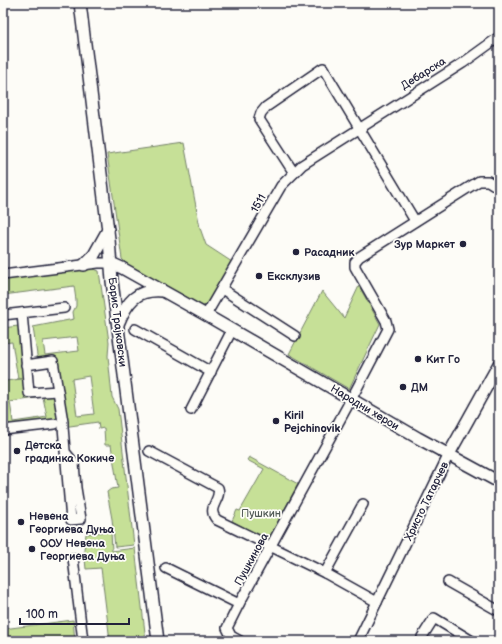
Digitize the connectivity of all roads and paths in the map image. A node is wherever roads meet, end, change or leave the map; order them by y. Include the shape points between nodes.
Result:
1 (80, 3) edge
2 (499, 37) edge
3 (359, 128) junction
4 (294, 173) junction
5 (499, 188) edge
6 (415, 221) junction
7 (108, 230) junction
8 (111, 263) junction
9 (84, 264) junction
10 (3, 275) edge
11 (222, 289) junction
12 (165, 292) junction
13 (64, 308) dead end
14 (22, 313) junction
15 (3, 315) edge
16 (206, 315) junction
17 (118, 325) junction
18 (135, 329) dead end
19 (232, 330) junction
20 (295, 336) dead end
21 (499, 364) edge
22 (26, 365) junction
23 (211, 372) junction
24 (58, 390) junction
25 (352, 399) junction
26 (191, 410) dead end
27 (55, 424) dead end
28 (3, 430) edge
29 (149, 451) dead end
30 (66, 453) junction
31 (449, 454) junction
32 (499, 482) edge
33 (363, 504) dead end
34 (272, 546) junction
35 (74, 558) dead end
36 (166, 568) dead end
37 (325, 574) junction
38 (448, 582) dead end
39 (377, 602) junction
40 (239, 604) junction
41 (499, 611) edge
42 (422, 637) dead end
43 (83, 641) edge
44 (158, 641) edge
45 (240, 641) edge
46 (358, 641) edge
47 (472, 641) edge

1 - 7 street, Борис Трајковски
2 - 3 street, Дебарска via 463,63
3 - 4 street, 1511 via 302,165
3 - 4 street via 323,68 266,107 259,119
3 - 6 street
4 - 11 street, 1511 via 282,186
5 - 6 street via 488,181 479,181
6 - 25 street, Пушкинова via 355,262 355,267 388,324 386,334
7 - 8 street, Борис Трајковски
7 - 9 street via 94,255
8 - 9 street
8 - 12 street, Народни херои
8 - 17 street, Борис Трајковски
9 - 10 street
11 - 16 street, 1511
11 - 20 street
12 - 16 street, Народни херои
12 - 17 street via 146,292 137,296 126,307
13 - 14 street
14 - 15 street
14 - 22 street
16 - 19 street, Народни херои
17 - 44 street, Борис Трајковски
18 - 23 street
19 - 23 street
19 - 25 street, Народни херои
21 - 31 street, Христо Татарчев
22 - 24 street via 53,362
22 - 24 street via 29,393
23 - 26 street
24 - 30 street
25 - 31 street, Народни херои
25 - 34 street, Пушкинова
27 - 28 street
29 - 34 street via 217,486 219,492 212,510 214,518
30 - 30 street via 71,520 81,519 74,463
31 - 32 street, Народни херои
31 - 39 street, Христо Татарчев
33 - 37 street
34 - 37 street
34 - 40 street, Пушкинова
35 - 43 street
36 - 40 street
37 - 39 street
38 - 41 street
39 - 46 street, Христо Татарчев
40 - 45 street, Пушкинова via 227,628 231,636
42 - 47 street via 434,618

